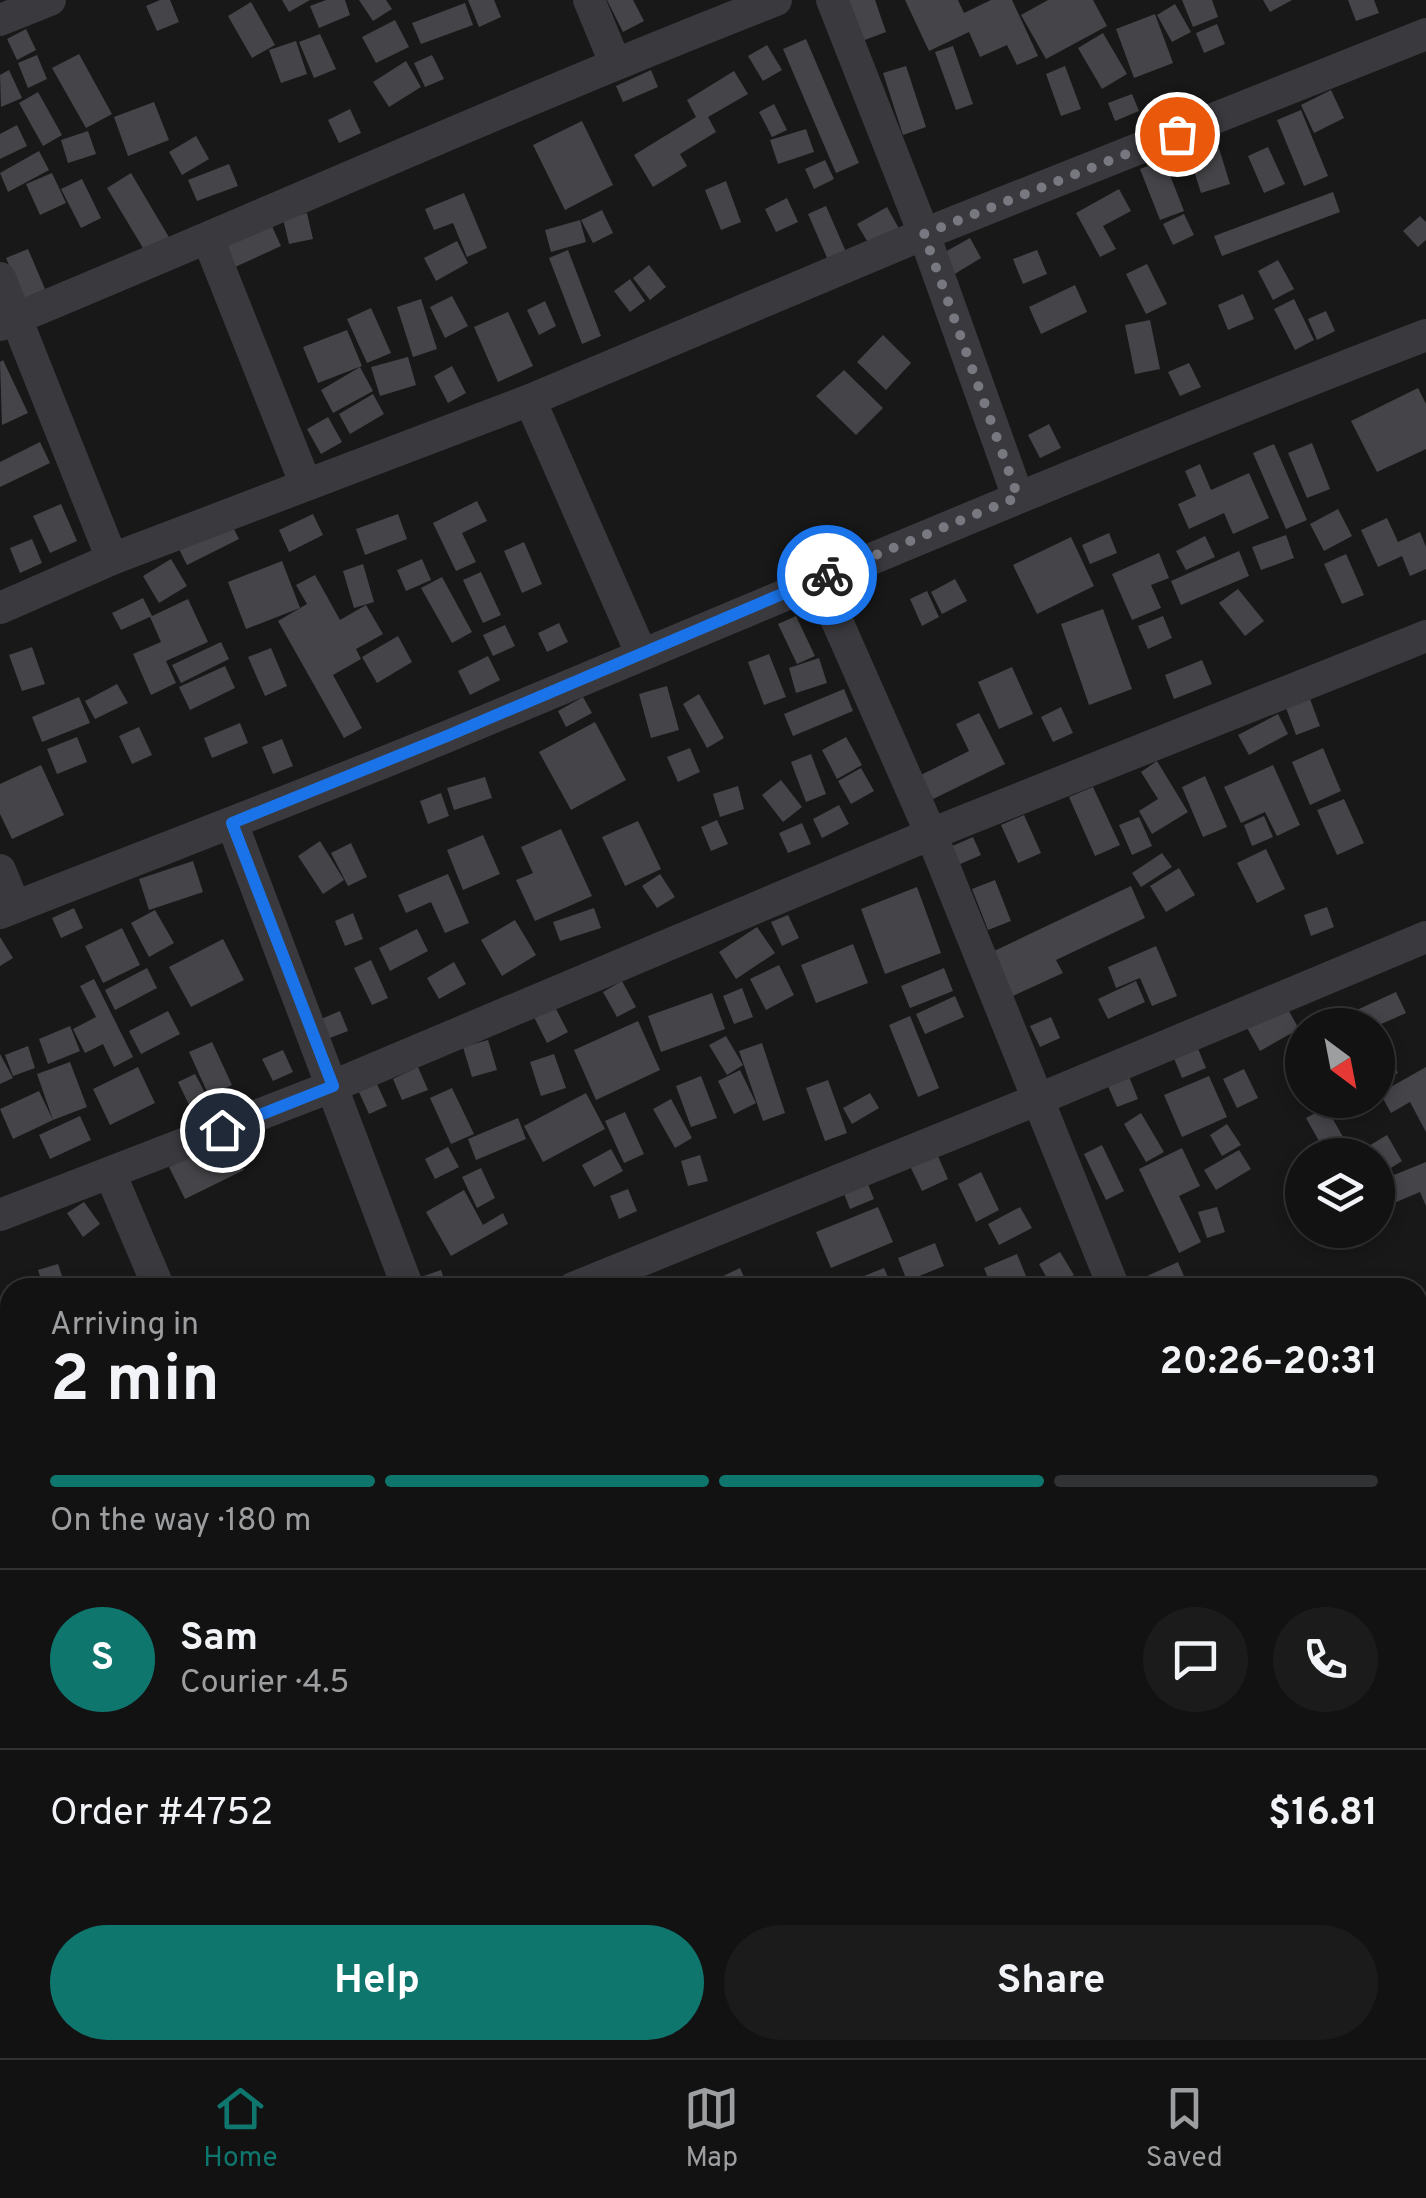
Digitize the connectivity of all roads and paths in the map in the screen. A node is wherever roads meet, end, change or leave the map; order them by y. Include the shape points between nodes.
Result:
1 (50, 0) edge
2 (589, 0) edge
3 (776, 0) edge
4 (832, 0) edge
5 (0, 20) edge
6 (1426, 34) edge
7 (615, 62) junction
8 (924, 234) junction
9 (208, 239) junction
10 (0, 278) edge
11 (9, 321) edge
12 (1426, 336) edge
13 (530, 400) junction
14 (306, 485) junction
15 (1018, 497) junction
16 (112, 558) junction
17 (818, 578) junction
18 (0, 608) edge
19 (1426, 636) edge
20 (641, 653) junction
21 (232, 823) junction
22 (931, 834) junction
23 (0, 870) edge
24 (8, 910) edge
25 (1426, 937) edge
26 (333, 1086) junction
27 (1039, 1099) junction
28 (110, 1173) junction
29 (0, 1215) edge
30 (155, 1278) edge
31 (404, 1278) edge
32 (598, 1278) edge
33 (1110, 1278) edge

1 - 5 street
2 - 7 street
3 - 7 street
4 - 8 street
6 - 8 street
7 - 9 street
8 - 13 street
8 - 15 street
9 - 11 street
9 - 14 street
10 - 11 street
11 - 16 street
12 - 15 street
13 - 14 street
13 - 20 street
14 - 16 street
15 - 17 street
16 - 18 street
17 - 20 street
17 - 22 street
19 - 22 street
20 - 21 street
21 - 24 street
21 - 26 street
22 - 26 street
22 - 27 street
23 - 24 street
25 - 27 street
26 - 28 street
26 - 31 street
27 - 32 street
27 - 33 street
28 - 29 street
28 - 30 street

